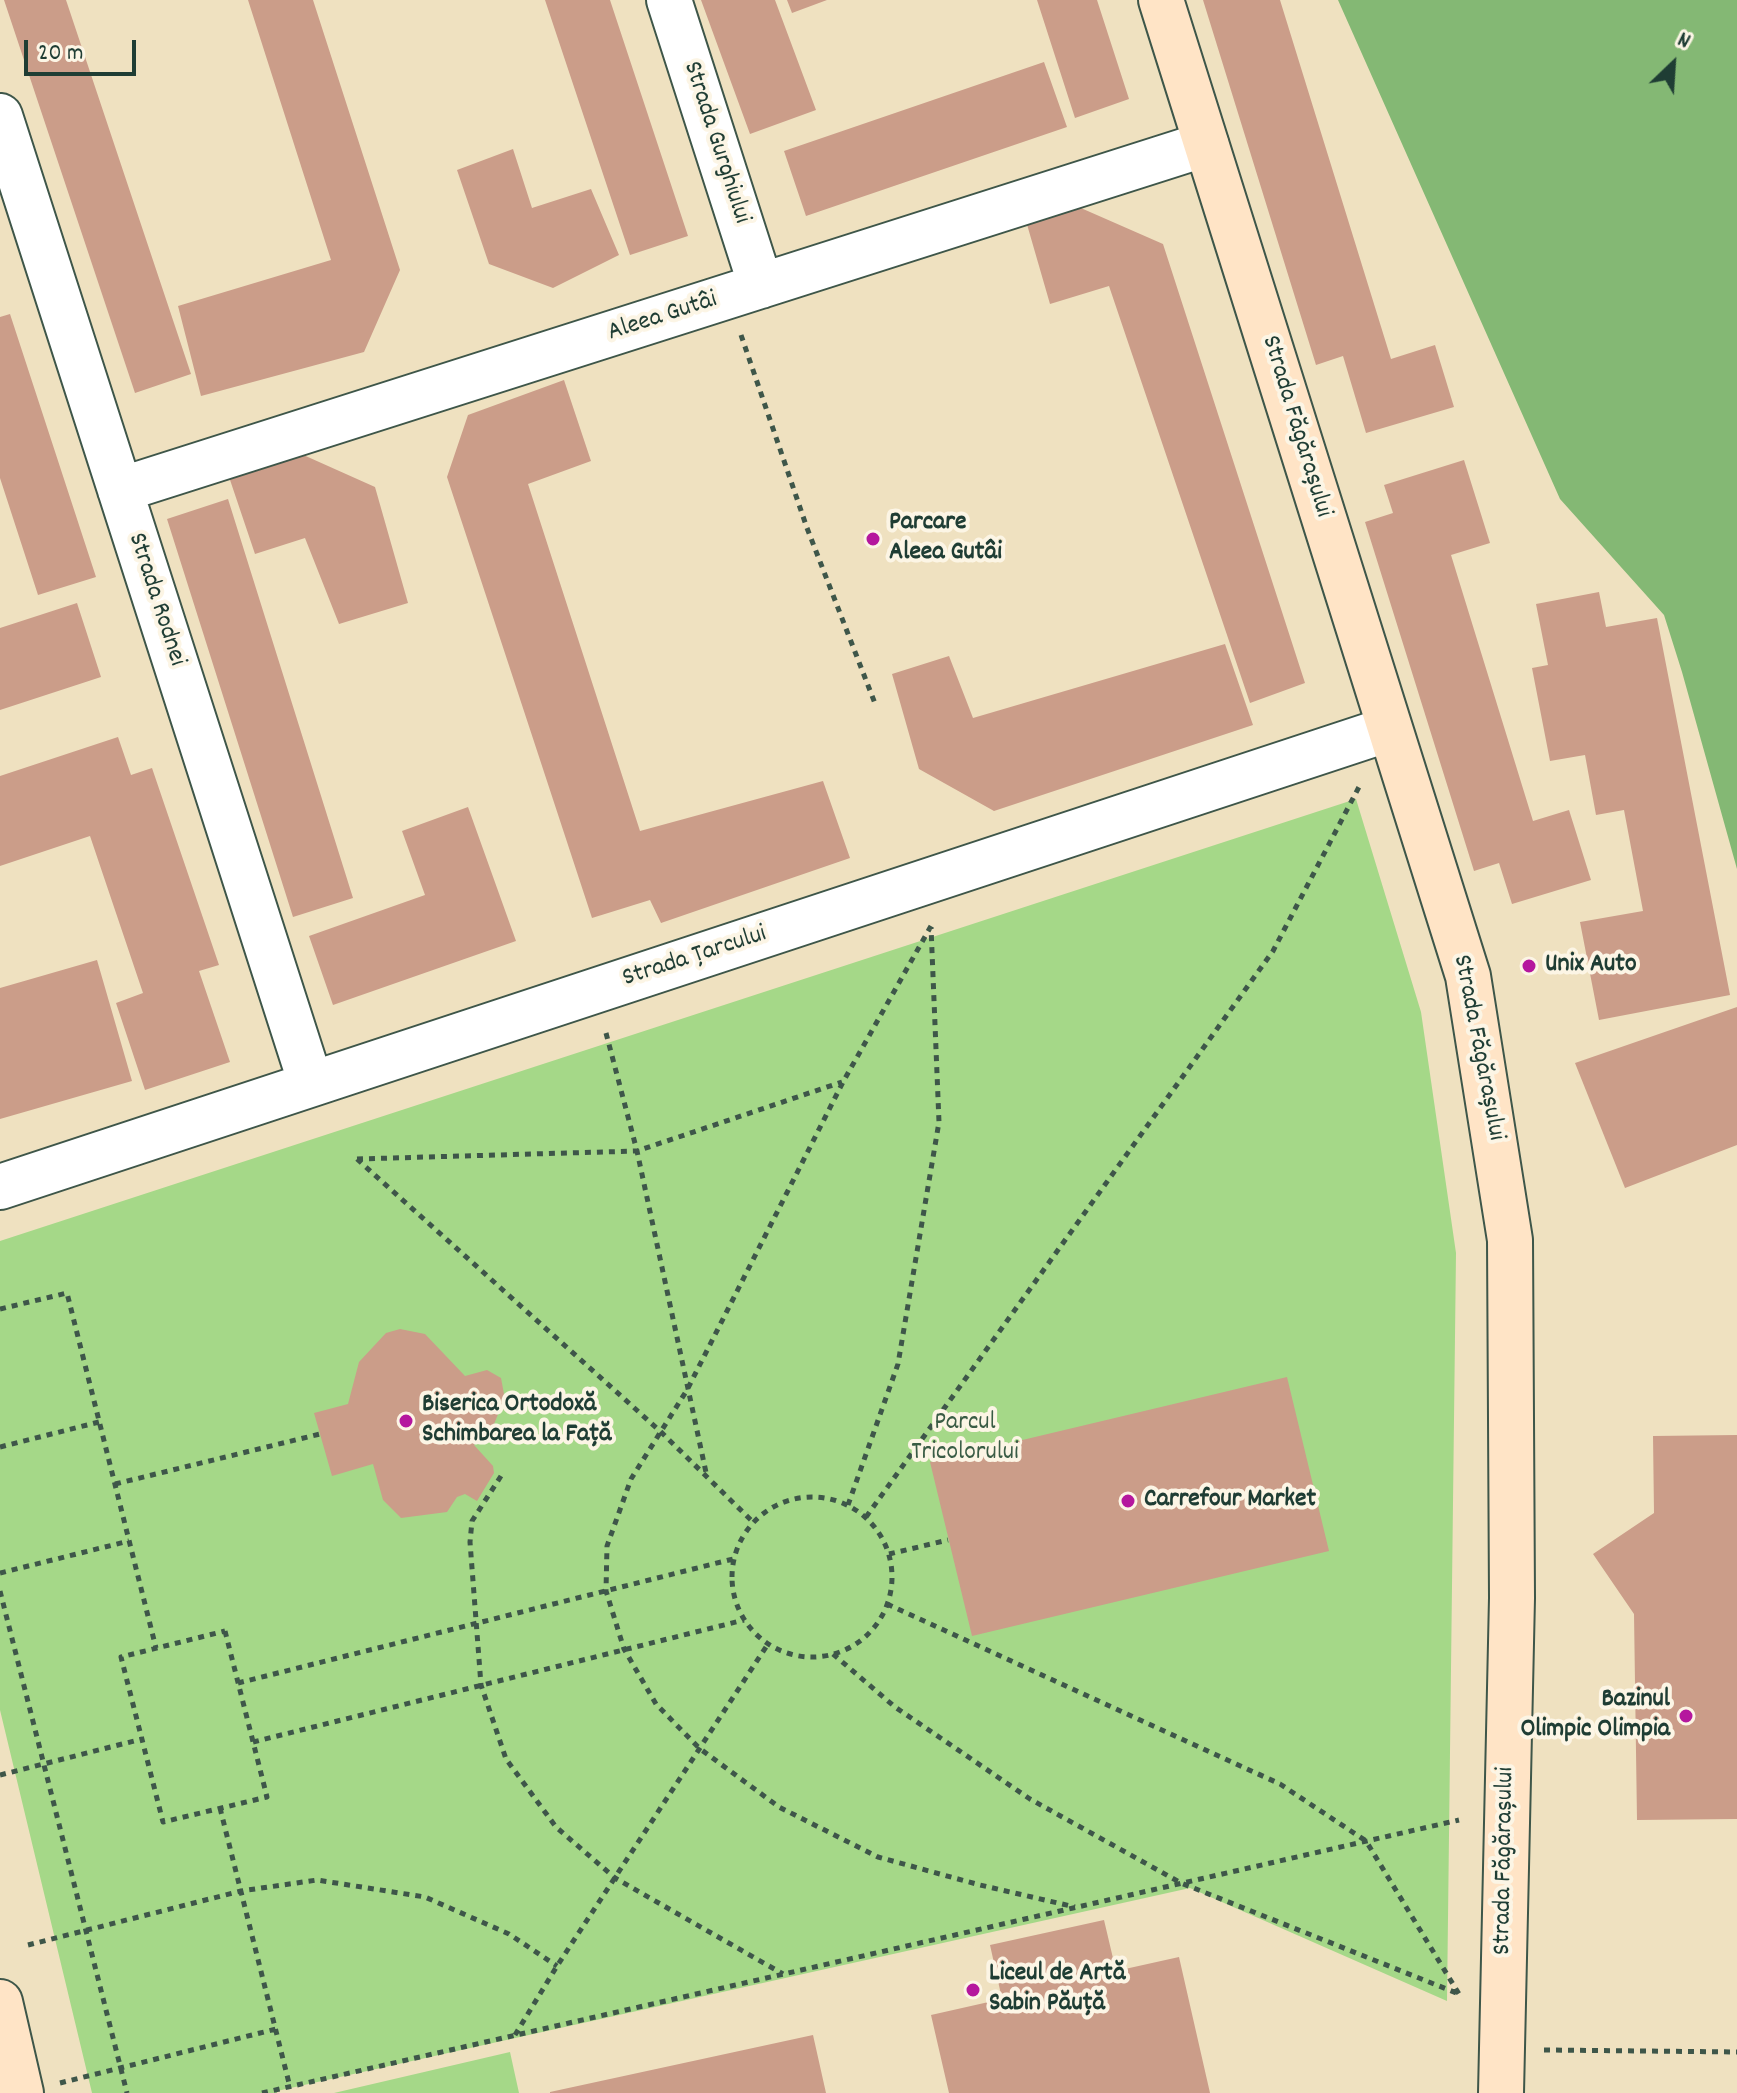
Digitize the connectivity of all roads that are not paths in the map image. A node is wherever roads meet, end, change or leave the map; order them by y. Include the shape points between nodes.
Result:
1 (669, 0) edge
2 (1161, 0) edge
3 (0, 116) edge
4 (1206, 144) junction
5 (745, 292) junction
6 (120, 490) junction
7 (1389, 729) junction
8 (311, 1084) junction
9 (0, 1187) edge
10 (0, 2002) edge
11 (41, 2088) edge
12 (1501, 2093) edge

1 - 5 street, Strada Gurghiului
2 - 4 street, Strada Făgărașului
3 - 6 street, Strada Rodnei
4 - 5 street, Aleea Gutâi
4 - 7 street, Strada Făgărașului
5 - 6 street, Aleea Gutâi
6 - 8 street, Strada Rodnei
7 - 8 street, Strada Țarcului
7 - 12 street, Strada Făgărașului via 1468,976 1510,1240 1512,1598
8 - 9 street, Strada Țarcului
10 - 11 street

